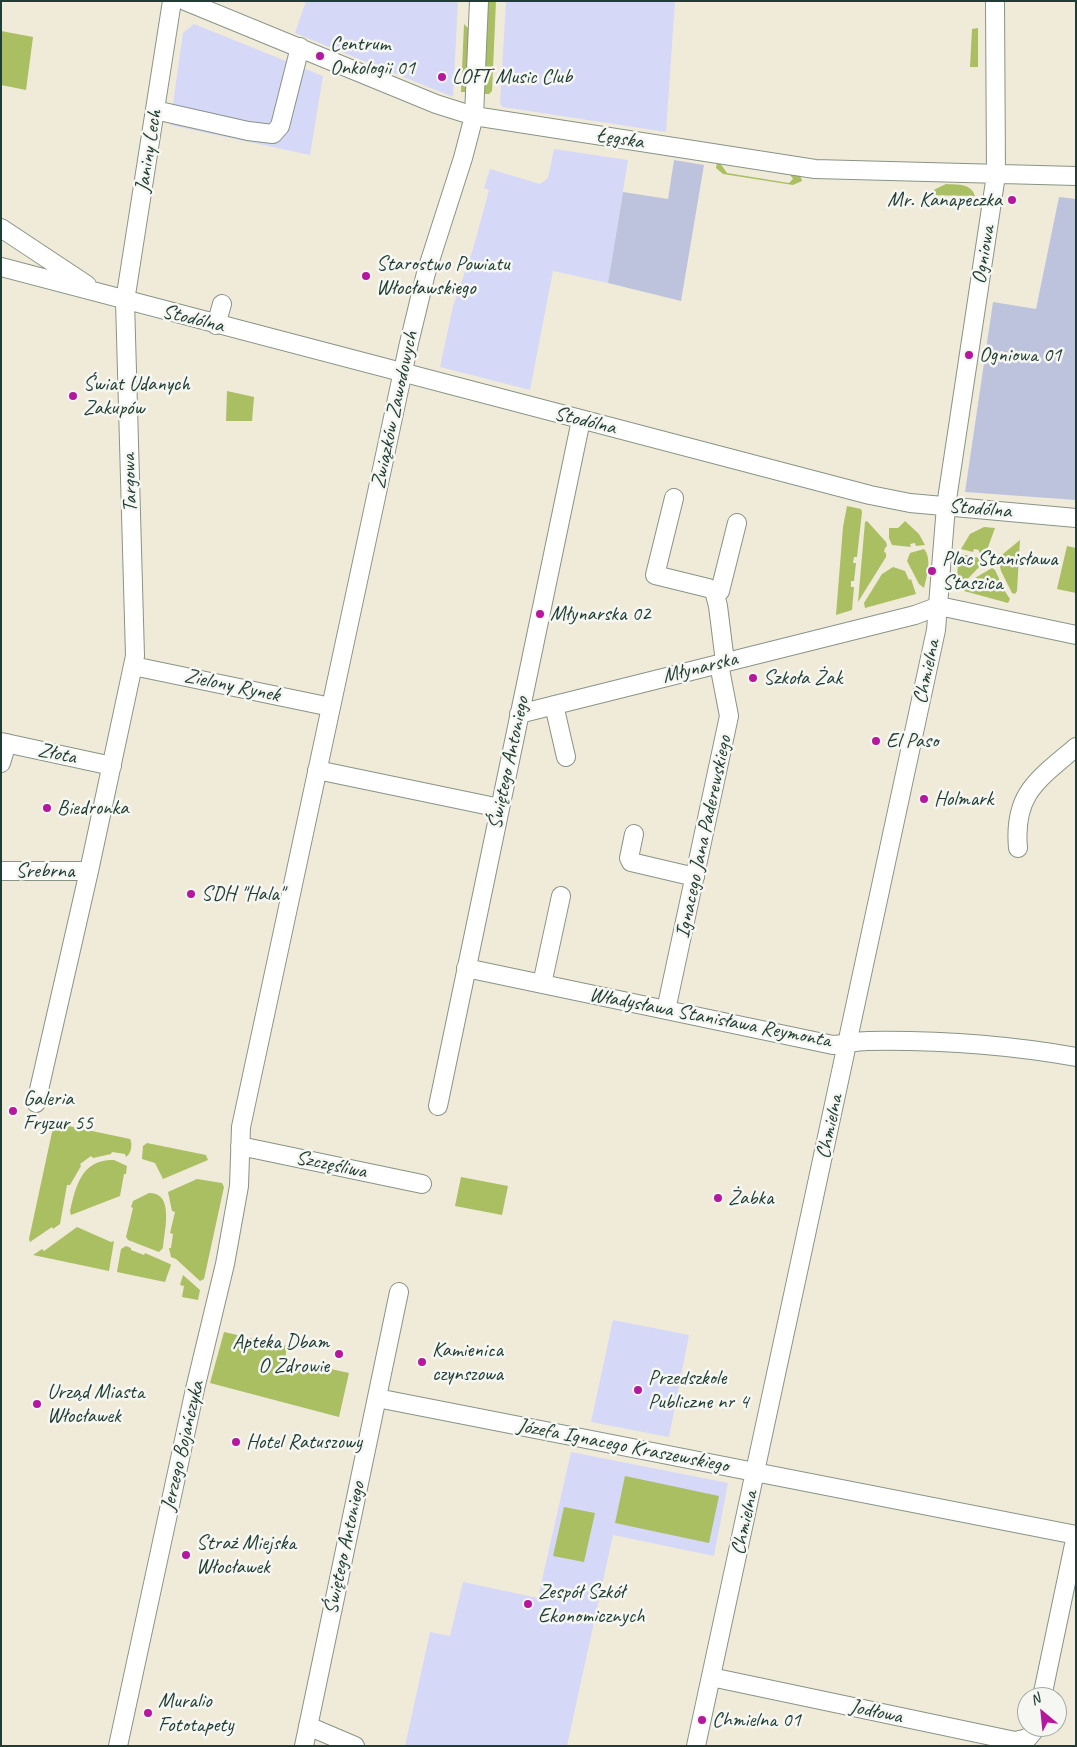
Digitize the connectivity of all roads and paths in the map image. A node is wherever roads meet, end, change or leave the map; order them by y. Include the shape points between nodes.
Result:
1 (172, 1) edge
2 (185, 1) edge
3 (479, 1) edge
4 (995, 1) edge
5 (300, 47) junction
6 (155, 110) junction
7 (474, 116) junction
8 (996, 175) junction
9 (1076, 176) edge
10 (1, 228) edge
11 (1, 267) edge
12 (100, 294) junction
13 (125, 301) junction
14 (222, 304) dead end
15 (216, 324) junction
16 (404, 374) junction
17 (581, 420) junction
18 (674, 498) dead end
19 (946, 506) junction
20 (1076, 518) edge
21 (737, 523) dead end
22 (716, 596) junction
23 (939, 606) junction
24 (1076, 635) edge
25 (722, 663) junction
26 (133, 666) junction
27 (554, 706) junction
28 (331, 707) junction
29 (519, 714) junction
30 (4, 742) edge
31 (1076, 747) edge
32 (566, 757) dead end
33 (1, 763) edge
34 (112, 766) junction
35 (316, 770) junction
36 (500, 808) junction
37 (634, 834) dead end
38 (1018, 848) dead end
39 (1, 871) edge
40 (89, 871) junction
41 (695, 877) junction
42 (561, 896) dead end
43 (466, 968) junction
44 (542, 984) junction
45 (666, 1010) junction
46 (848, 1043) junction
47 (1076, 1056) edge
48 (36, 1103) dead end
49 (438, 1106) dead end
50 (240, 1146) junction
51 (422, 1184) dead end
52 (399, 1292) dead end
53 (377, 1398) junction
54 (756, 1472) junction
55 (1076, 1535) edge
56 (711, 1677) junction
57 (1044, 1687) edge
58 (308, 1726) junction
59 (1029, 1737) edge
60 (118, 1746) edge
61 (304, 1746) edge
62 (355, 1746) edge
63 (696, 1746) edge

1 - 6 street, Janiny Lech
2 - 5 street, Łęgska
3 - 7 street, Związków Zawodowych
4 - 8 street, Ogniowa
5 - 6 street via 280,126 273,134
5 - 7 street, Łęgska via 436,104
6 - 13 street, Janiny Lech
7 - 8 street, Łęgska via 808,168
7 - 16 street, Związków Zawodowych via 426,273
8 - 9 street, Łęgska
8 - 19 street, Ogniowa
10 - 12 street, Stodólna
11 - 12 street, Stodólna
12 - 13 street, Stodólna
13 - 15 street, Stodólna
13 - 26 street, Targowa
14 - 15 street
15 - 16 street, Stodólna
16 - 17 street, Stodólna
16 - 28 street, Związków Zawodowych
17 - 19 street, Stodólna via 870,495
17 - 29 street, Świętego Antoniego
18 - 22 street via 655,575 708,588
19 - 20 street, Stodólna
19 - 23 street, Chmielna
21 - 22 street
22 - 25 street, Ignacego Jana Paderewskiego
23 - 24 street
23 - 25 street, Młynarska via 915,615
23 - 46 street, Chmielna
25 - 27 street, Młynarska
25 - 41 street, Ignacego Jana Paderewskiego via 729,716
26 - 28 street, Zielony Rynek
26 - 34 street
27 - 29 street, Młynarska
27 - 32 street
28 - 35 street
29 - 36 street, Świętego Antoniego
30 - 33 street
30 - 34 street, Złota
31 - 38 street via 1034,783 1025,795
34 - 40 street
35 - 36 street
35 - 50 street via 241,1127
36 - 43 street, Świętego Antoniego
37 - 41 street via 631,862
39 - 40 street, Srebrna
40 - 48 street
41 - 45 street, Ignacego Jana Paderewskiego
42 - 44 street
43 - 44 street, Władysława Stanisława Reymonta
43 - 49 street, Świętego Antoniego
44 - 45 street, Władysława Stanisława Reymonta
45 - 46 street, Władysława Stanisława Reymonta via 834,1045
46 - 47 street, Władysława Stanisława Reymonta via 949,1044
46 - 54 street, Chmielna
50 - 51 street, Szczęśliwa
50 - 60 street, Jerzego Bojańczyka via 239,1186 225,1264
52 - 53 street, Świętego Antoniego
53 - 54 street, Józefa Ignacego Kraszewskiego
53 - 58 street, Świętego Antoniego
54 - 55 street, Józefa Ignacego Kraszewskiego
54 - 56 street, Chmielna
55 - 57 street
56 - 59 street, Jodłowa via 1015,1741
56 - 63 street, Chmielna
58 - 61 street, Świętego Antoniego
58 - 62 street

